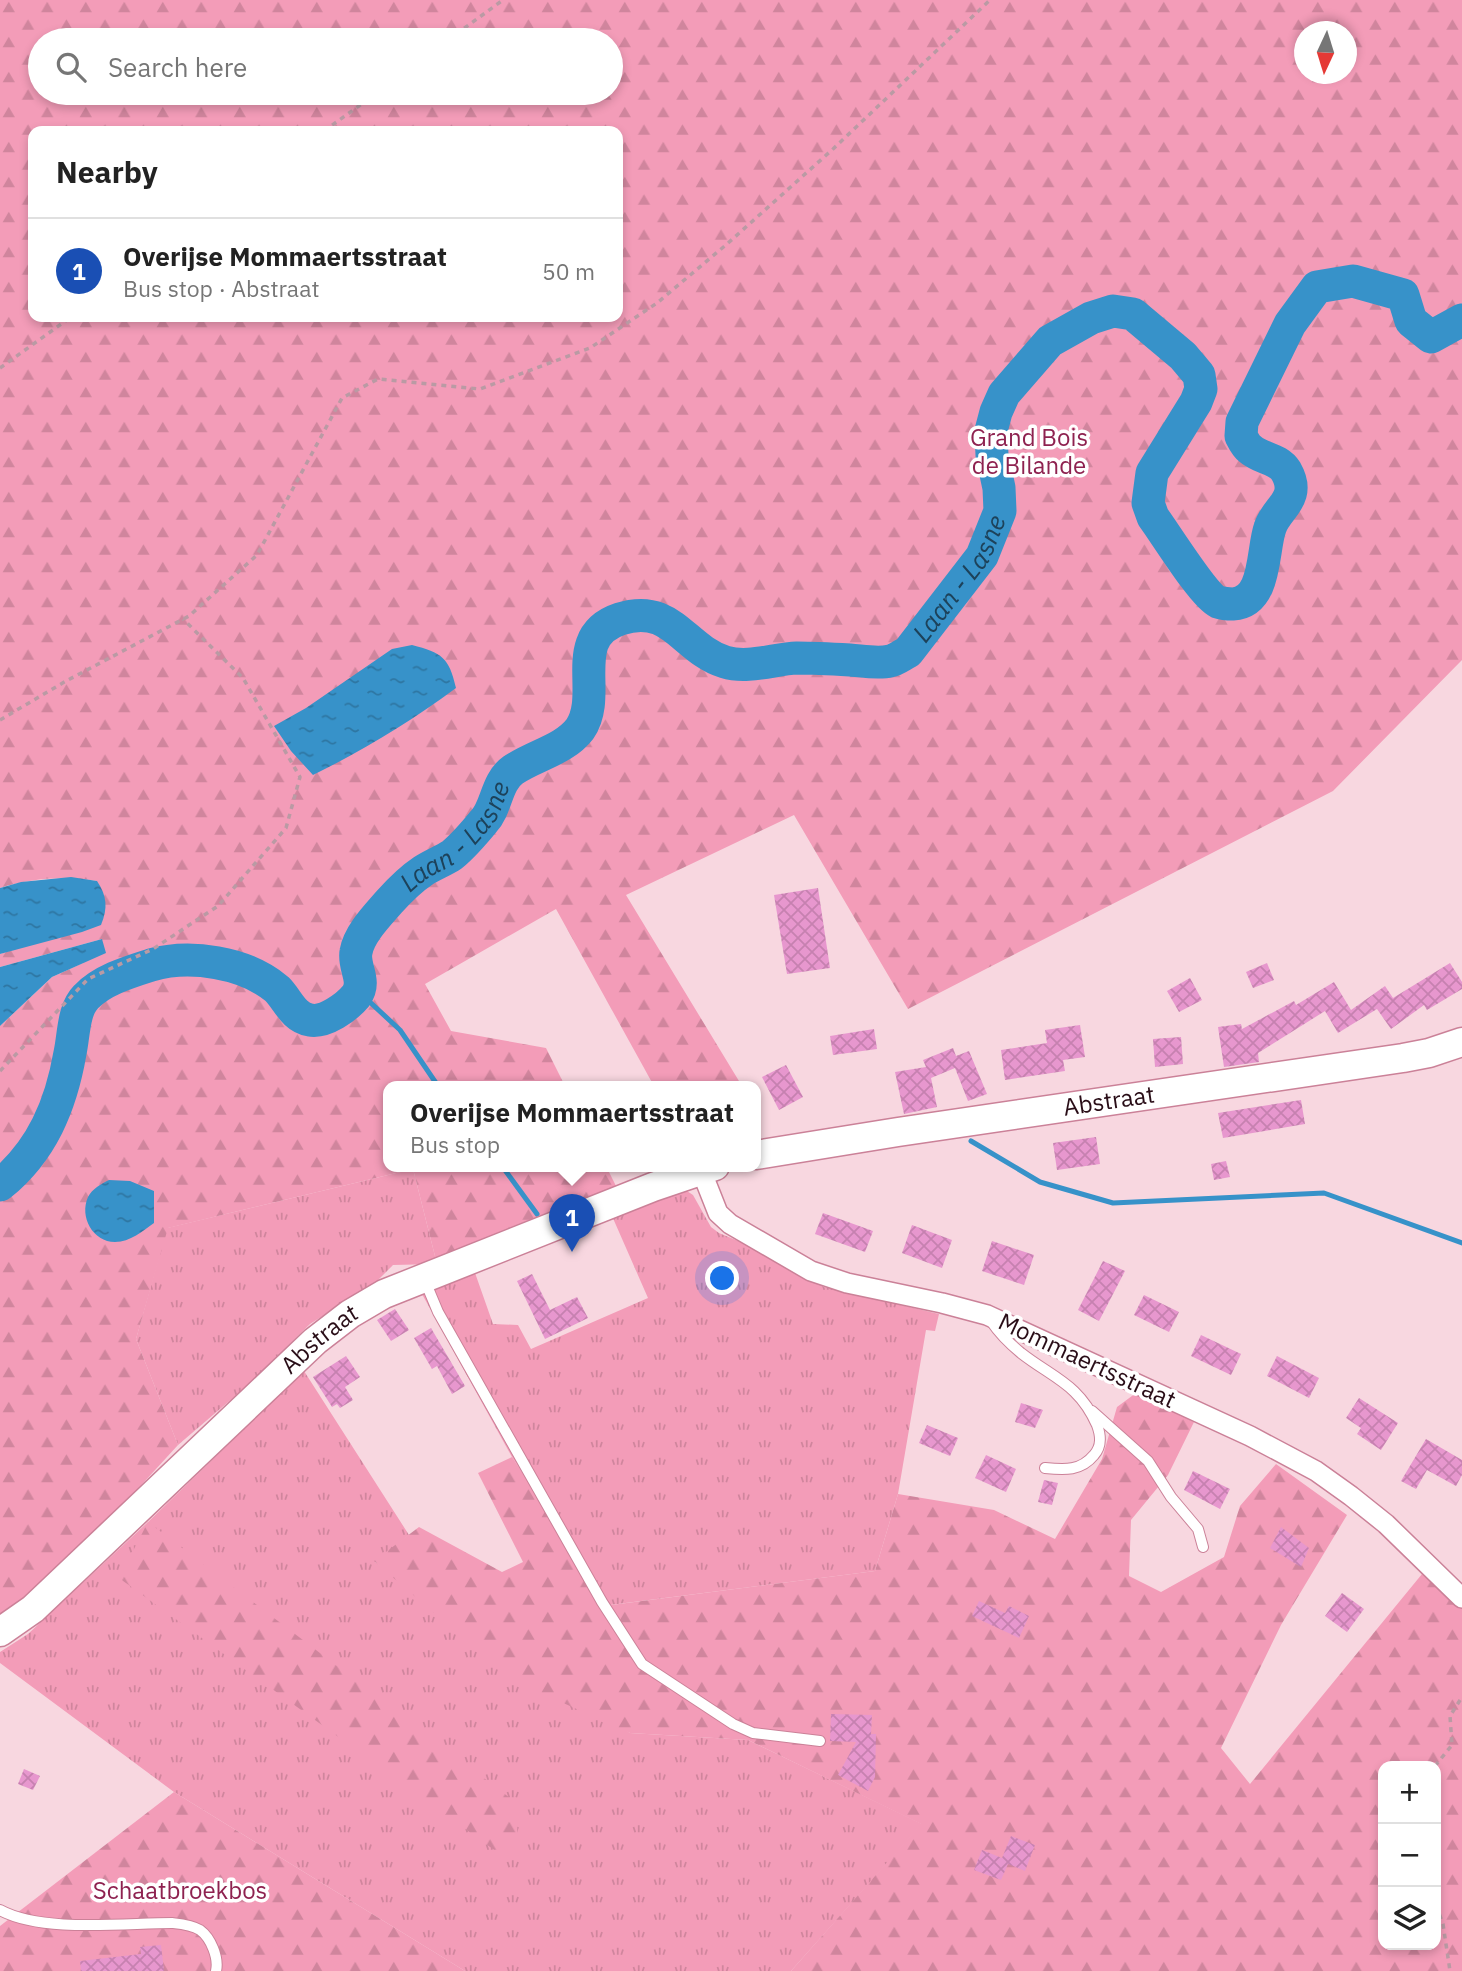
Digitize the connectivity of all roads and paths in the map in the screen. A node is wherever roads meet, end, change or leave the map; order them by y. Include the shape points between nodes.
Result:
1 (503, 0) edge
2 (990, 0) edge
3 (464, 28) edge
4 (360, 105) edge
5 (331, 126) edge
6 (64, 322) edge
7 (0, 368) edge
8 (183, 618) junction
9 (0, 720) edge
10 (1462, 1042) edge
11 (0, 1071) edge
12 (761, 1154) edge
13 (697, 1172) edge
14 (709, 1172) edge
15 (424, 1277) junction
16 (987, 1315) junction
17 (1089, 1408) junction
18 (1045, 1468) dead end
19 (1203, 1547) dead end
20 (1462, 1598) edge
21 (0, 1632) edge
22 (1462, 1697) edge
23 (820, 1741) dead end
24 (1439, 1761) edge
25 (0, 1910) edge
26 (1441, 1919) edge
27 (216, 1971) edge
28 (1450, 1971) edge

1 - 3 path
2 - 8 path via 727,244 657,303 590,348 480,388 378,379 342,398 257,555
4 - 5 path
6 - 7 path
8 - 9 path
8 - 11 path via 243,678 300,777 286,828 218,906 153,949 88,979
10 - 12 street, Abstraat via 1391,1060
13 - 15 street, Abstraat
14 - 16 street, Mommaertsstraat via 718,1213 811,1271
15 - 21 street, Abstraat via 350,1314 315,1341 33,1609
15 - 23 lane via 438,1312 602,1602 642,1664 743,1728
16 - 17 lane via 1020,1352 1068,1384
16 - 20 street, Mommaertsstraat via 1250,1436 1316,1472 1386,1524
17 - 18 lane via 1101,1436 1097,1452 1085,1465 1068,1470
17 - 19 lane via 1148,1461 1198,1529
22 - 24 path via 1450,1716 1452,1745
25 - 27 lane via 41,1922 185,1925 200,1930 210,1942
26 - 28 path

